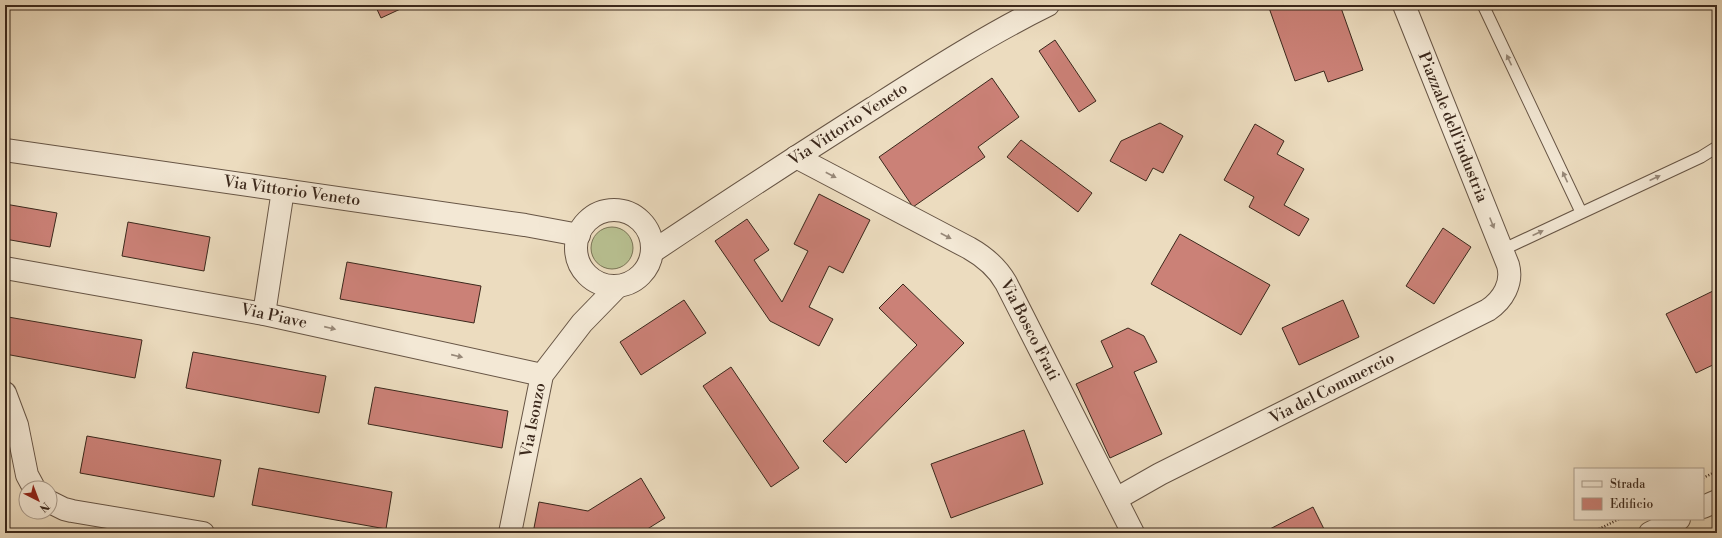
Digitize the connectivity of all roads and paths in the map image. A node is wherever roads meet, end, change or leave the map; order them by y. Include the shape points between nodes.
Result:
1 (1048, 5) edge
2 (1404, 5) edge
3 (1483, 5) edge
4 (1717, 147) edge
5 (5, 150) edge
6 (796, 157) junction
7 (283, 190) junction
8 (1581, 212) junction
9 (579, 235) junction
10 (1502, 250) junction
11 (652, 252) junction
12 (5, 268) edge
13 (618, 286) junction
14 (264, 314) junction
15 (542, 375) junction
16 (5, 393) edge
17 (1717, 471) edge
18 (1704, 478) edge
19 (29, 480) edge
20 (1116, 499) junction
21 (1717, 501) edge
22 (58, 507) edge
23 (1704, 507) edge
24 (1617, 520) edge
25 (1677, 520) edge
26 (203, 533) edge
27 (510, 533) edge
28 (1133, 533) edge
29 (1591, 533) edge
30 (1650, 533) edge

1 - 6 street, Via Vittorio Veneto via 981,40
2 -> 10 street, Piazzale dell'industria
8 -> 3 lane
8 -> 4 lane
5 - 7 street, Via Vittorio Veneto
6 - 11 street, Via Vittorio Veneto
6 -> 20 street, Via Bosco Frati via 981,256 996,267
7 - 9 street, Via Vittorio Veneto via 525,224
7 - 14 street
10 -> 8 lane
9 - 11 street via 585,224 594,216 605,211 617,210 640,219 652,240
9 - 13 street via 576,247 578,260 584,271 594,280
10 - 20 street, Via del Commercio via 1509,270 1509,280 1501,298 1491,308 1160,474
11 - 13 street via 649,264 641,275 631,282
12 - 14 street, Via Piave
13 - 15 street, Via Isonzo via 582,322
14 -> 15 street, Via Piave
15 - 27 street, Via Isonzo
16 - 19 street via 17,425
17 - 18 path
20 - 28 street, Via Bosco Frati
21 - 23 street
22 - 26 street
24 - 29 path
25 - 30 street

